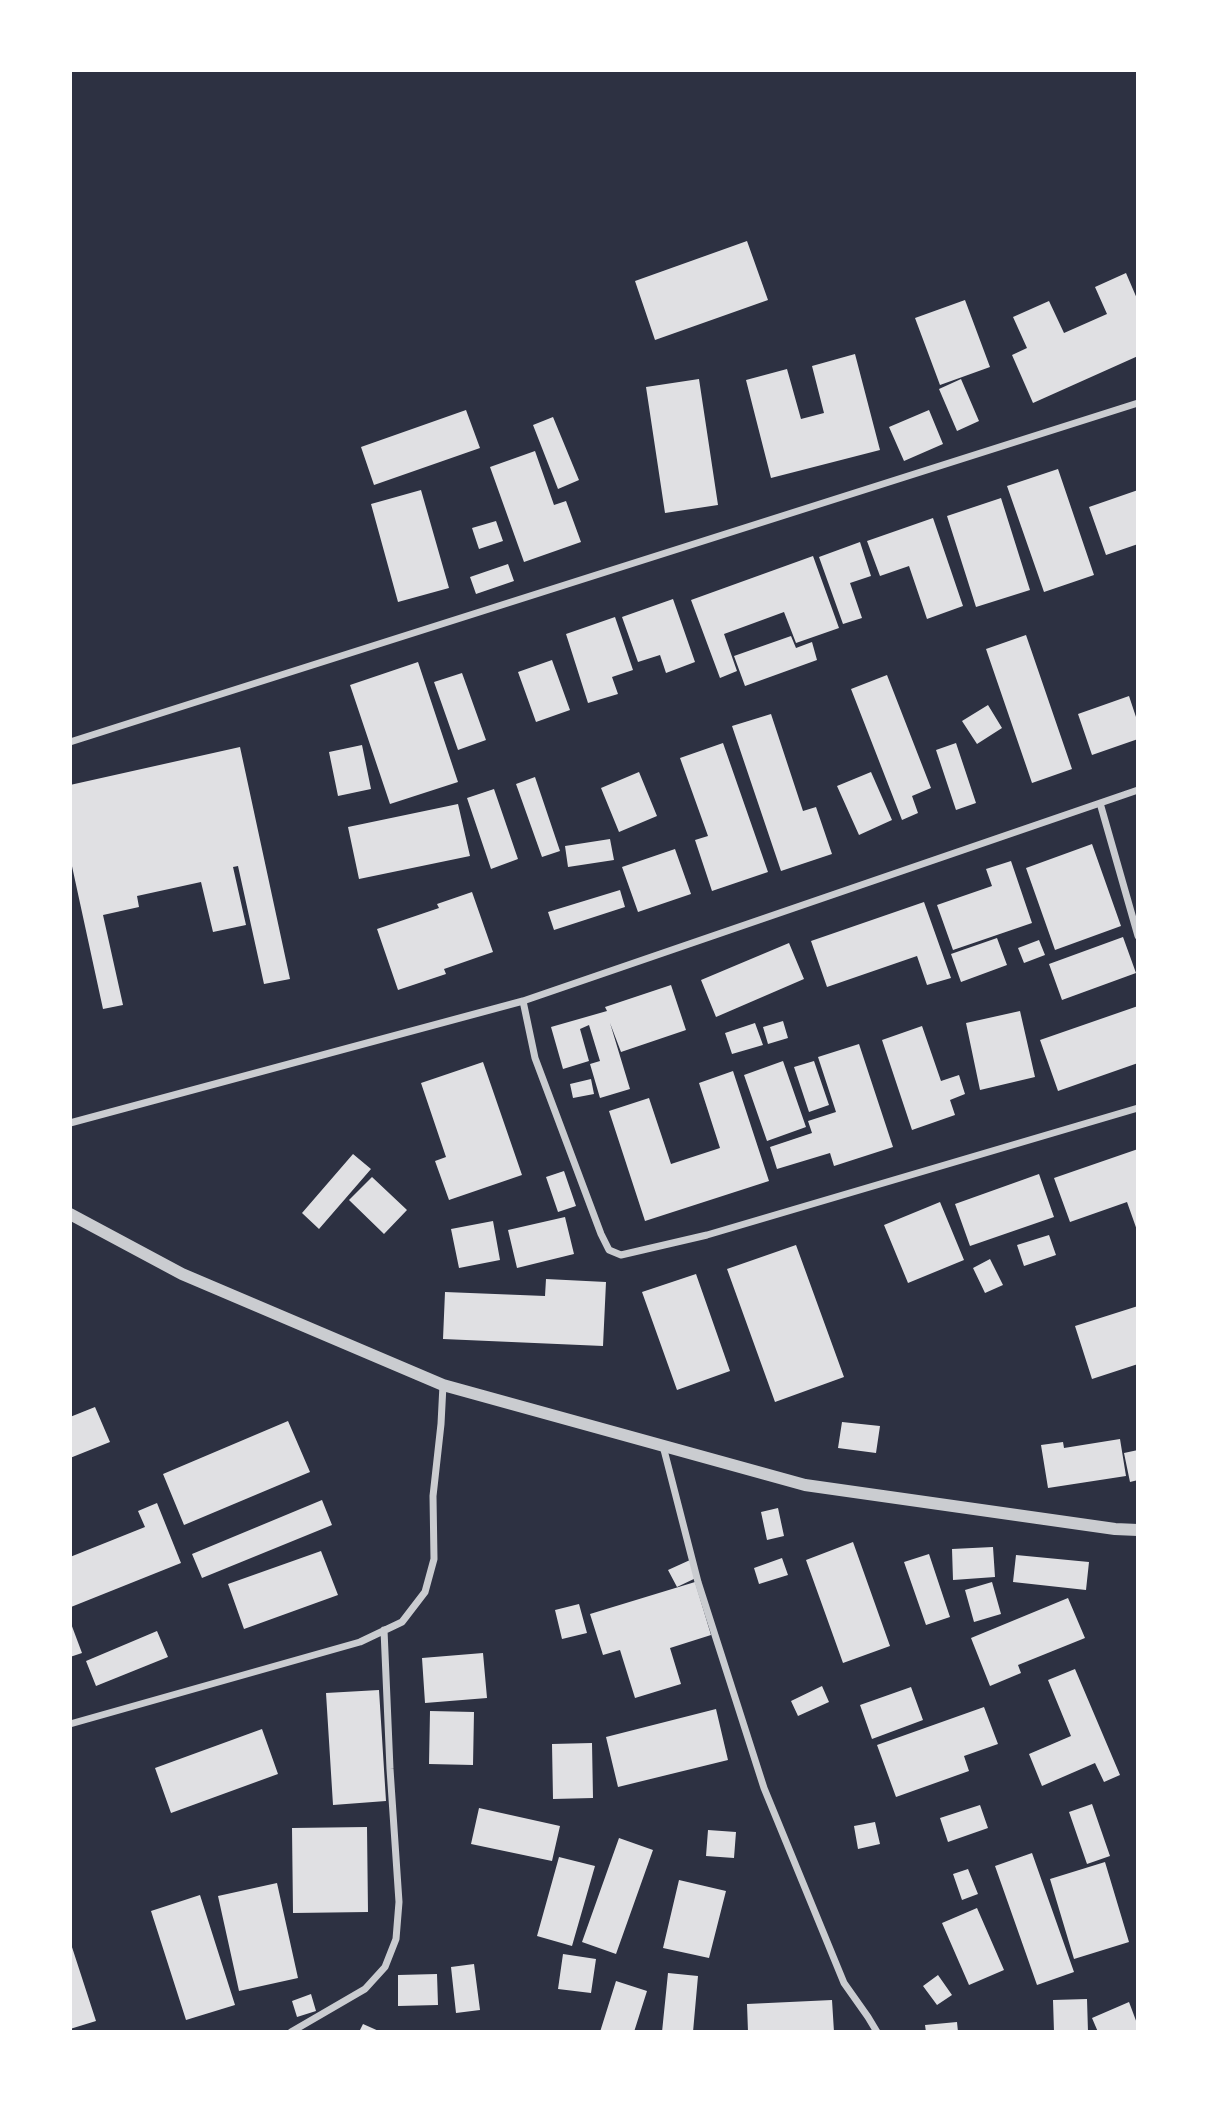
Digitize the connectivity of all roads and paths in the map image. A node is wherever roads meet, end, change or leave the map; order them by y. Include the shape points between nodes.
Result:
1 (1138, 403) edge
2 (70, 742) edge
3 (1138, 790) edge
4 (1100, 803) junction
5 (1138, 936) edge
6 (523, 1001) junction
7 (1138, 1108) edge
8 (70, 1122) edge
9 (70, 1214) edge
10 (443, 1385) junction
11 (663, 1446) junction
12 (1138, 1530) edge
13 (384, 1630) junction
14 (70, 1724) edge
15 (291, 2032) edge
16 (877, 2032) edge

1 - 2 street
3 - 4 street
4 - 5 street
4 - 6 street
6 - 7 street via 535,1058 601,1234 609,1250 621,1255 708,1235
6 - 8 street
9 - 10 street via 182,1274
10 - 11 street
10 - 13 street via 433,1496 434,1559 425,1592 402,1622
11 - 12 street via 805,1485
11 - 16 street via 698,1582 764,1788 844,1983
13 - 14 street via 360,1642
13 - 15 street via 399,1902 396,1939 385,1967 365,1989

